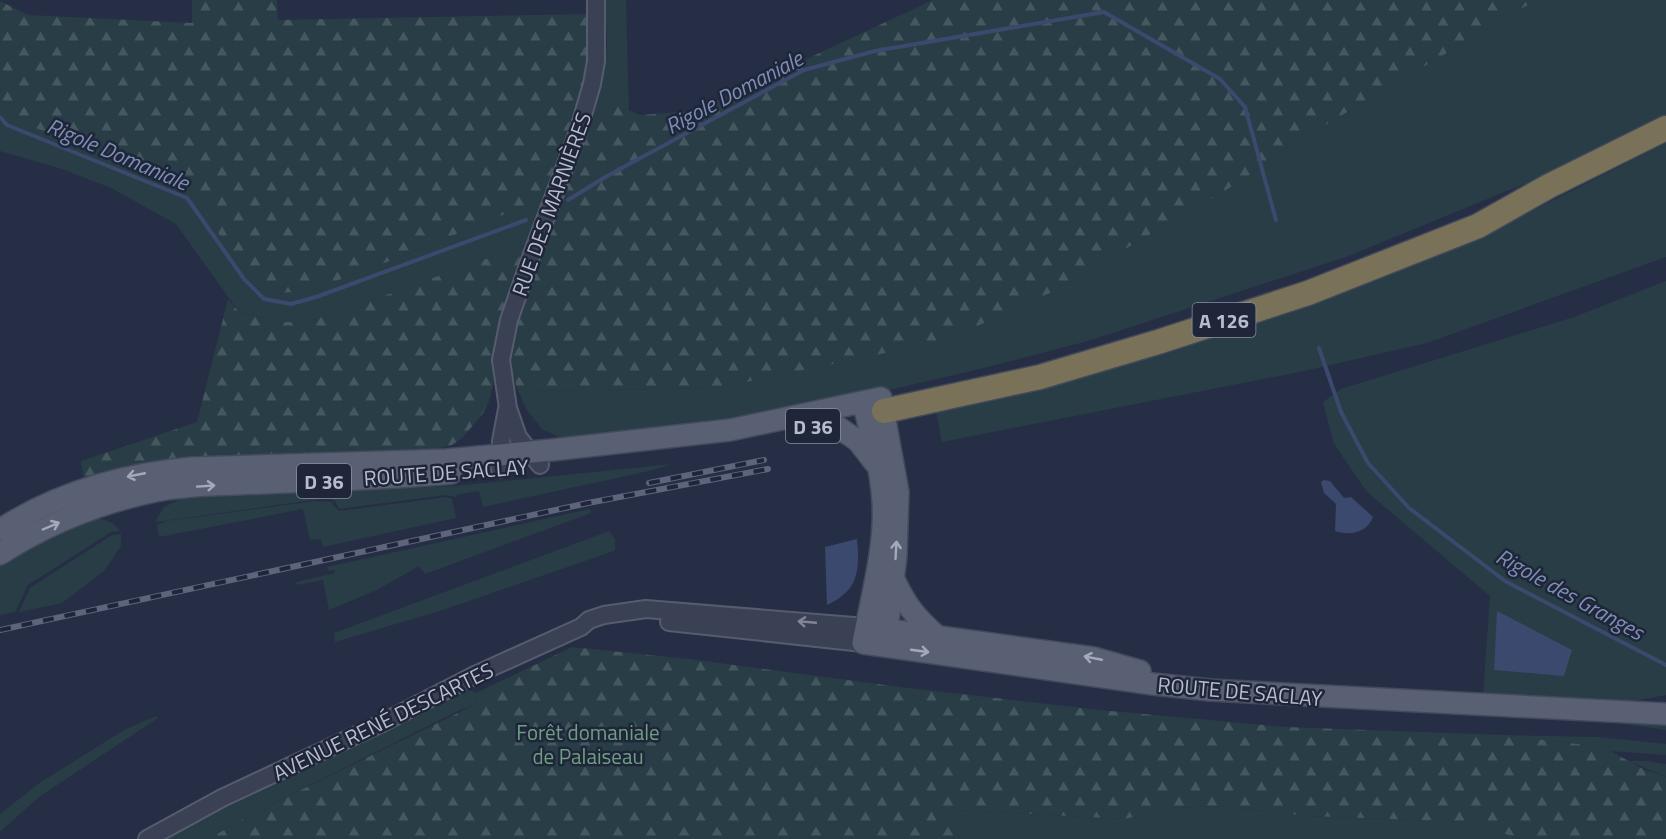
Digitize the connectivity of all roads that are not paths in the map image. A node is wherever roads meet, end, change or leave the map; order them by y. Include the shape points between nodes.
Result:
1 (596, 0) edge
2 (1666, 128) edge
3 (874, 407) junction
4 (508, 408) junction
5 (832, 423) junction
6 (535, 458) junction
7 (500, 462) junction
8 (878, 466) junction
9 (0, 530) edge
10 (0, 554) edge
11 (893, 577) junction
12 (864, 635) junction
13 (886, 637) junction
14 (938, 637) junction
15 (1210, 690) junction
16 (1666, 703) edge
17 (1597, 712) junction
18 (1666, 714) edge
19 (147, 839) edge

1 - 4 street, RUE DES MARNIÈRES via 592,84 505,336 501,360
2 - 3 highway, A 126 via 1548,186 1300,280 1155,330
3 - 5 main road, ROUTE DE SACLAY / D 36
3 - 6 main road, ROUTE DE SACLAY / D 36
3 - 8 main road, D 36
11 -> 3 main road via 898,492
4 - 6 street, RUE DES MARNIÈRES via 518,437
4 - 7 street, RUE DES MARNIÈRES
5 - 6 main road, ROUTE DE SACLAY / D 36 via 624,457
5 - 8 main road via 858,441
6 - 7 main road, ROUTE DE SACLAY / D 36
7 -> 9 main road, ROUTE DE SACLAY / D 36 via 446,460 158,471 65,496
10 -> 7 main road, ROUTE DE SACLAY / D 36 via 31,534 91,508 148,492 205,485 402,477
8 - 12 main road, D 36 via 883,520
11 - 13 main road
11 - 14 main road via 910,611
12 - 13 main road, ROUTE DE SACLAY
12 - 19 street, AVENUE RENÉ DESCARTES via 648,620 622,612 604,615 195,811
13 - 14 main road
13 -> 15 main road, ROUTE DE SACLAY via 1153,684
15 -> 14 main road via 1094,658
15 - 17 main road, ROUTE DE SACLAY
16 - 17 main road, ROUTE DE SACLAY
17 - 18 main road, ROUTE DE SACLAY

